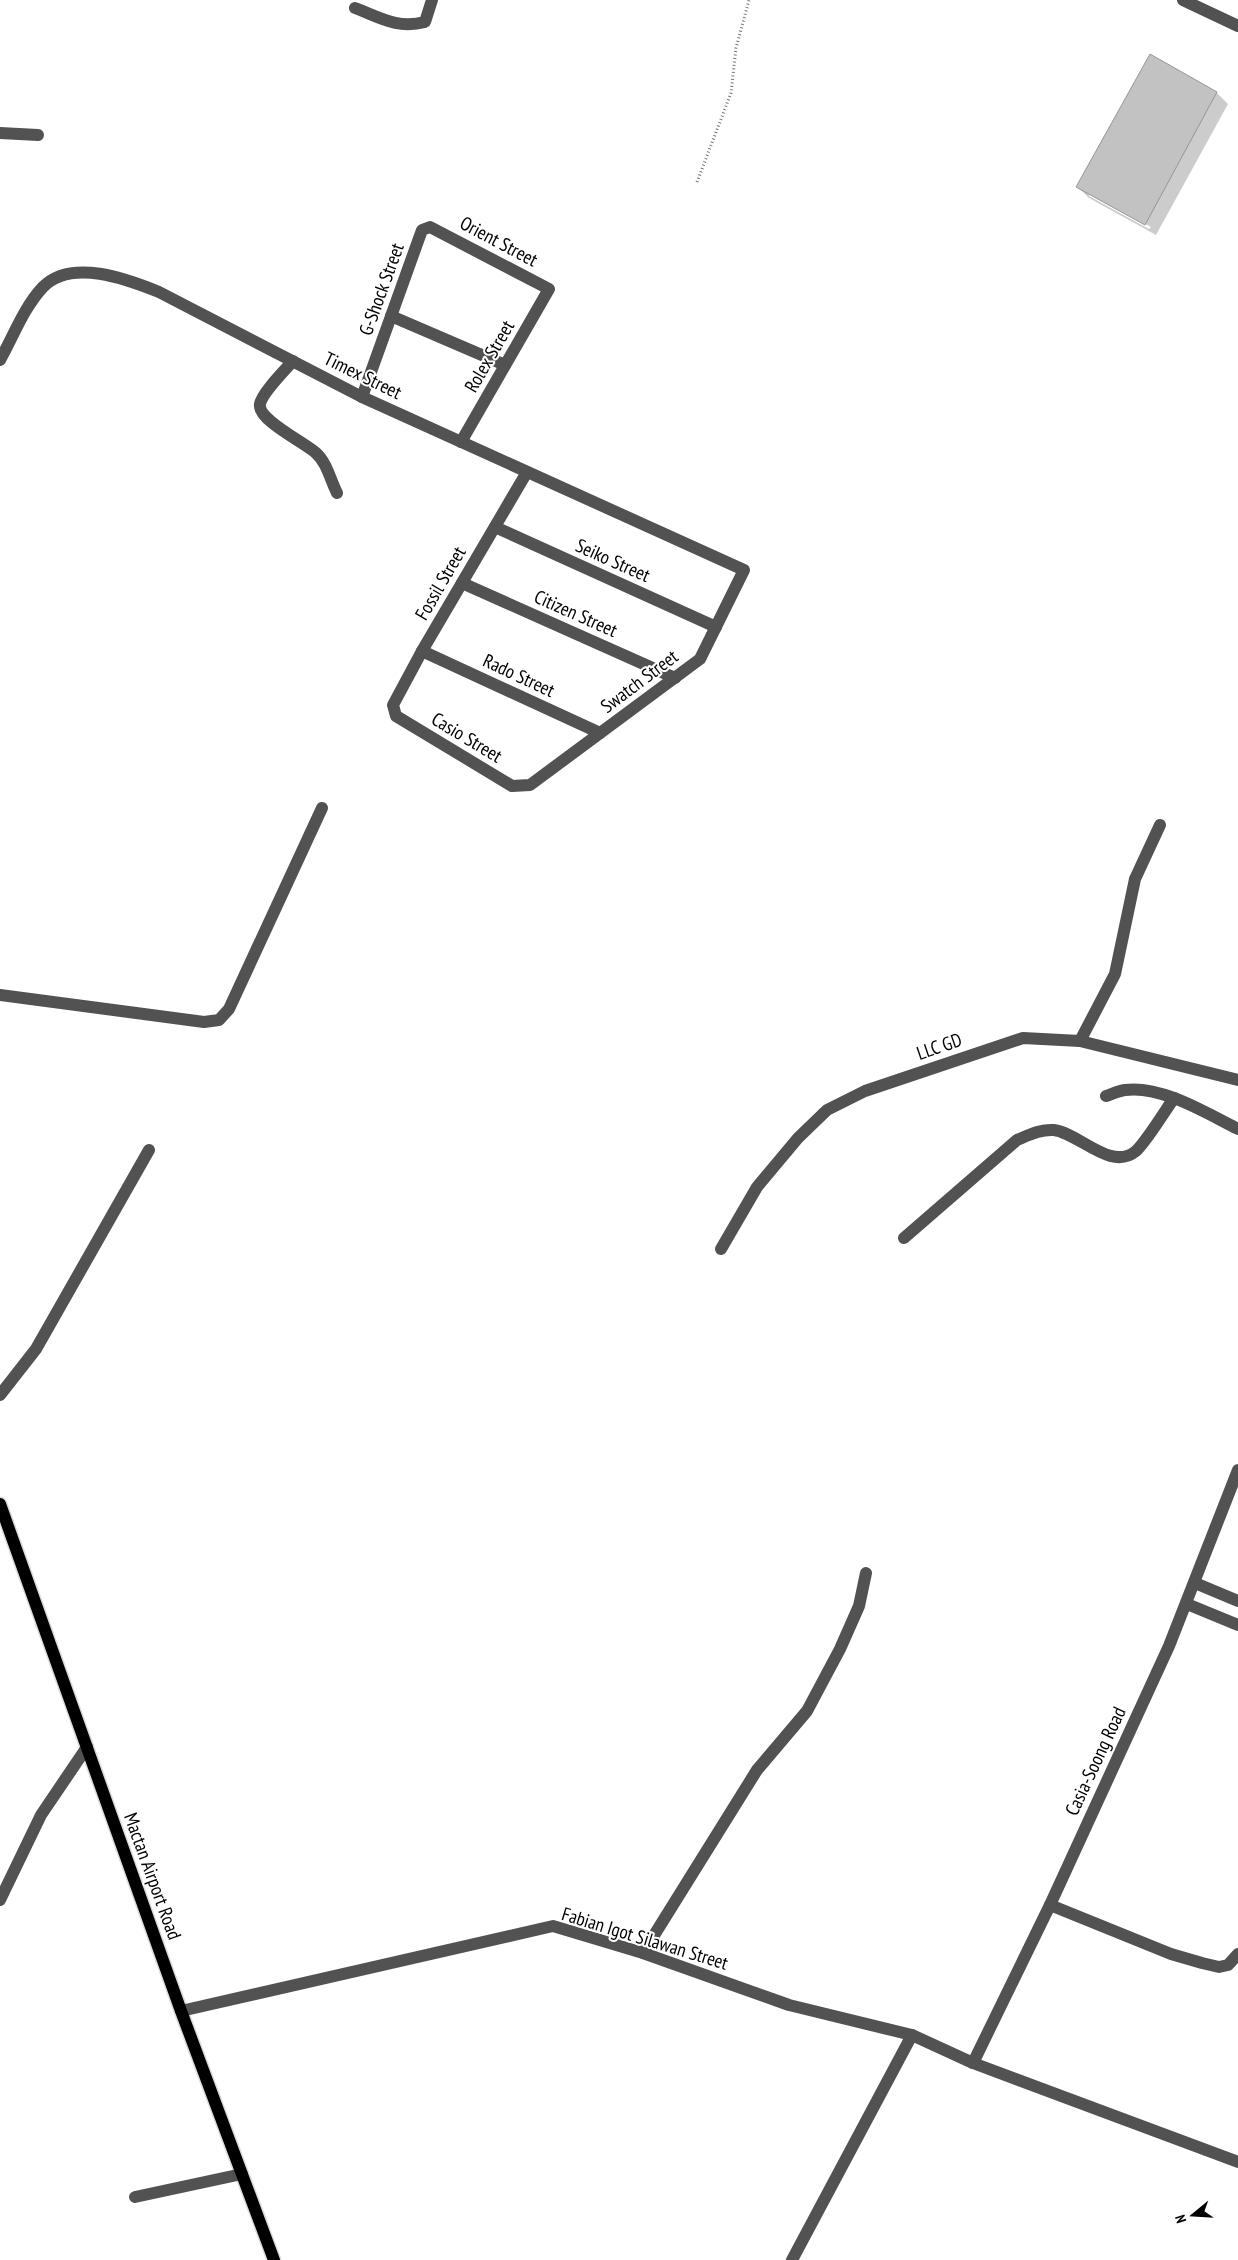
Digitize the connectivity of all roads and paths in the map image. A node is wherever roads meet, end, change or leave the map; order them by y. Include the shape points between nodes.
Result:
1 (432, 0) edge
2 (748, 0) edge
3 (1183, 0) edge
4 (355, 8) dead end
5 (1238, 26) edge
6 (0, 133) edge
7 (38, 135) dead end
8 (697, 182) dead end
9 (430, 227) joint
10 (549, 289) joint
11 (391, 316) junction
12 (0, 360) edge
13 (292, 361) junction
14 (505, 365) junction
15 (362, 397) junction
16 (461, 442) junction
17 (527, 472) junction
18 (336, 493) dead end
19 (495, 527) junction
20 (744, 570) joint
21 (462, 583) junction
22 (716, 627) junction
23 (422, 651) junction
24 (675, 678) junction
25 (396, 716) joint
26 (600, 733) junction
27 (518, 787) joint
28 (322, 808) dead end
29 (1160, 825) dead end
30 (0, 995) edge
31 (1080, 1041) junction
32 (1238, 1080) edge
33 (1106, 1096) dead end
34 (1174, 1098) junction
35 (1238, 1129) edge
36 (149, 1150) dead end
37 (904, 1238) dead end
38 (721, 1249) dead end
39 (0, 1394) edge
40 (1238, 1470) edge
41 (0, 1504) edge
42 (5, 1531) edge
43 (866, 1573) dead end
44 (1195, 1583) junction
45 (1238, 1600) edge
46 (1187, 1604) junction
47 (1238, 1625) edge
48 (87, 1747) junction
49 (0, 1900) edge
50 (1050, 1905) junction
51 (643, 1953) junction
52 (1238, 1954) edge
53 (181, 2011) junction
54 (912, 2035) junction
55 (973, 2062) junction
56 (1238, 2162) edge
57 (242, 2174) junction
58 (135, 2197) dead end
59 (274, 2260) edge
60 (792, 2260) edge

1 - 4 street via 425,22 409,26 389,22
2 - 8 path via 736,48 730,93
3 - 5 street
6 - 7 street
9 - 10 street, Orient Street
9 - 11 street, G-Shock Street via 422,230
10 - 14 street, Rolex Street
11 - 14 street
11 - 15 street, G-Shock Street
12 - 13 street, Timex Street via 43,287 57,276 92,272 128,279 159,292
13 - 15 street, Timex Street
13 - 18 street via 259,406 267,419 315,452 330,474
14 - 16 street, Rolex Street
15 - 16 street, Timex Street
16 - 17 street, Timex Street
17 - 19 street, Fossil Street
17 - 20 street, Timex Street
19 - 21 street, Fossil Street
19 - 22 street, Seiko Street
20 - 22 street, Swatch Street
21 - 23 street, Fossil Street
21 - 24 street, Citizen Street
22 - 24 street, Swatch Street via 700,659
23 - 25 street, Fossil Street via 394,705
23 - 26 street, Rado Street
24 - 26 street, Swatch Street
25 - 27 street, Casio Street
26 - 27 street, Swatch Street via 530,785
28 - 30 street via 229,1009 219,1020 204,1022
29 - 31 street via 1135,880 1115,974
31 - 32 street, LLC GD
31 - 38 street, LLC GD via 1023,1038 865,1091 826,1110 757,1187
33 - 34 street via 1123,1090 1140,1090
34 - 35 street
34 - 37 street via 1136,1152 1126,1156 1114,1158 1056,1130 1036,1132 1017,1140
36 - 39 street via 36,1349
40 - 44 street, Casia-Soong Road
41 - 42 main road, Mactan Airport Road
42 - 48 main road, Mactan Airport Road
43 - 51 street via 859,1606 807,1711 757,1770
44 - 45 street
44 - 46 street, Casia-Soong Road
46 - 47 street
46 - 50 street, Casia-Soong Road
48 - 49 street via 40,1815
48 - 53 main road, Mactan Airport Road
50 - 52 street via 1171,1954 1220,1967 1228,1965
50 - 55 street, Casia-Soong Road
51 - 53 street, Fabian Igot Silawan Street via 552,1926
51 - 54 street, Fabian Igot Silawan Street via 789,2005
53 - 57 main road, Mactan Airport Road
54 - 55 street, Fabian Igot Silawan Street
54 - 60 street
55 - 56 street, Fabian Igot Silawan Street
57 - 58 street
57 - 59 main road, Mactan Airport Road

